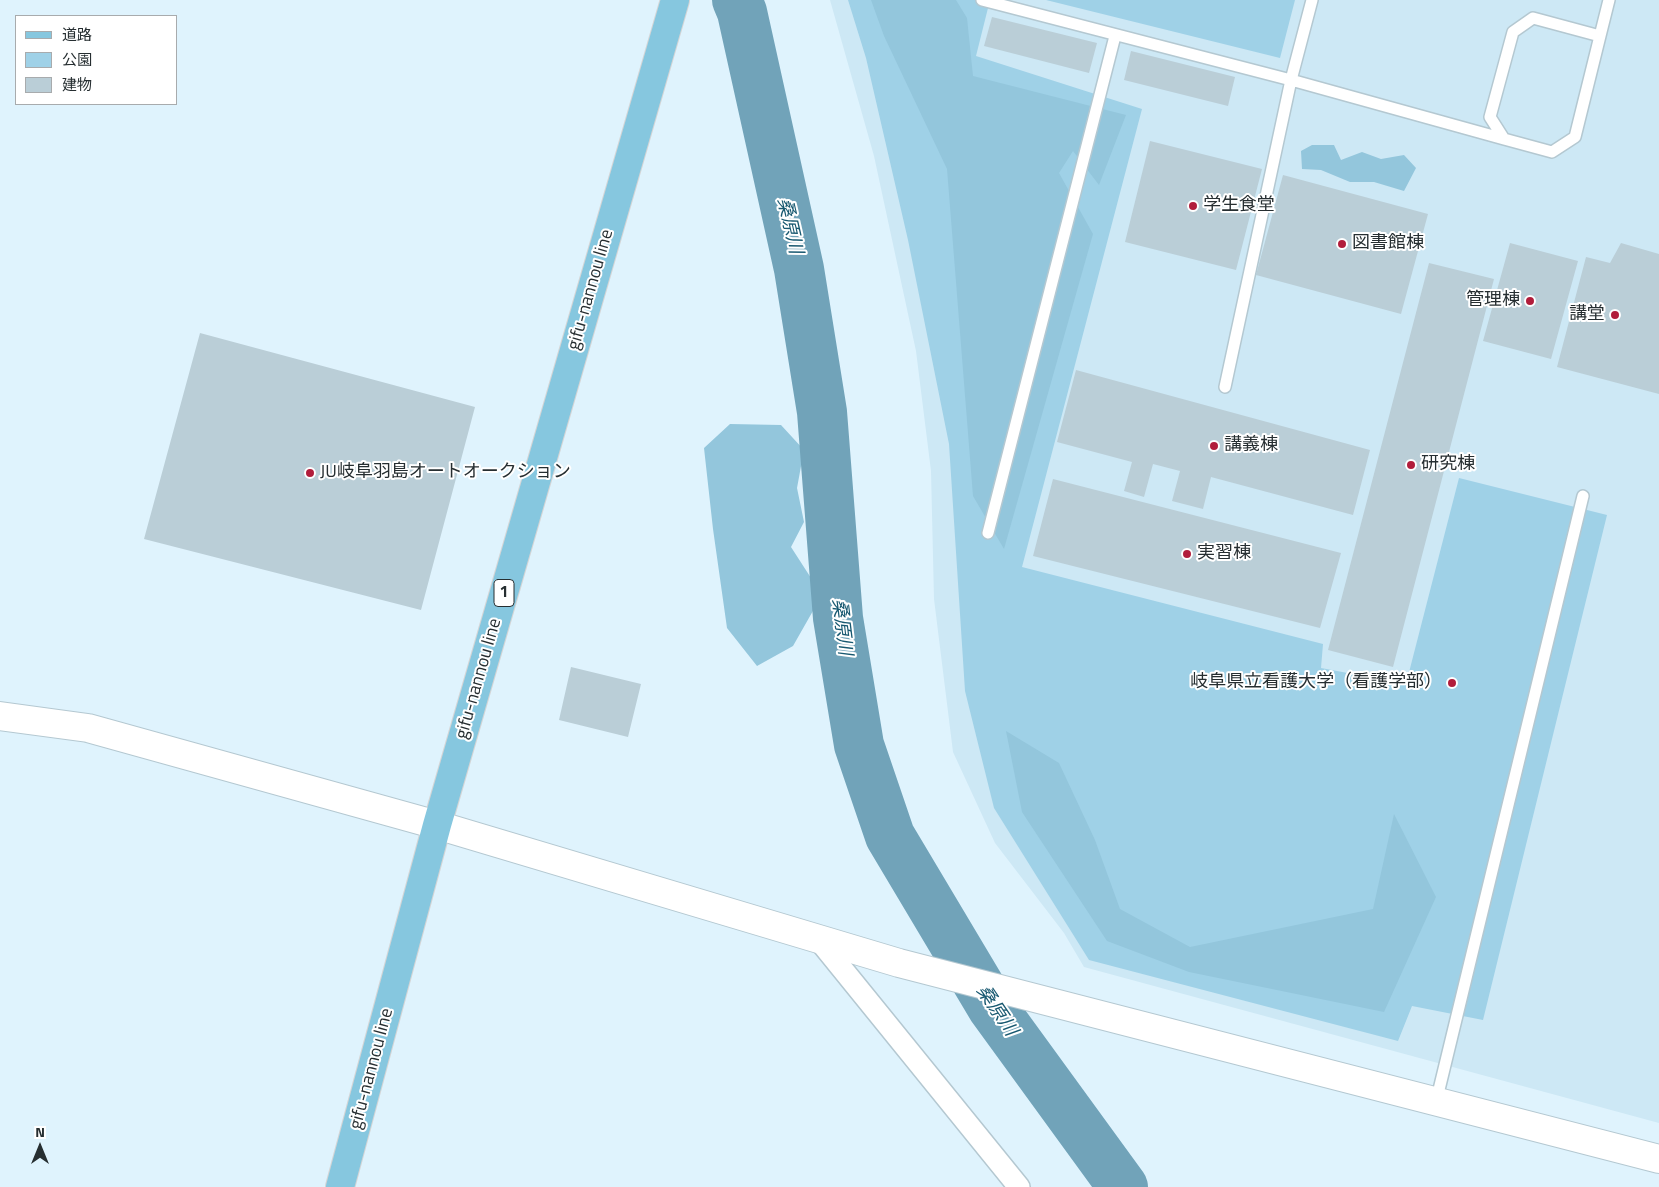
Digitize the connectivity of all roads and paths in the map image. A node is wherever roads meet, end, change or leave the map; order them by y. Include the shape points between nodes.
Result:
1 (675, 0) edge
2 (982, 0) edge
3 (1312, 0) edge
4 (1609, 0) edge
5 (1116, 36) junction
6 (1600, 36) junction
7 (1291, 80) junction
8 (1504, 140) junction
9 (1224, 386) dead end
10 (1583, 496) dead end
11 (988, 533) dead end
12 (0, 716) edge
13 (437, 825) junction
14 (818, 939) junction
15 (1436, 1102) junction
16 (1659, 1160) edge
17 (340, 1187) edge
18 (1018, 1187) edge

1 - 13 main road, gifu-nannou line / 1
2 - 5 lane
3 - 7 lane
4 - 6 lane
5 - 7 lane
5 - 11 lane
6 - 8 lane via 1575,137 1552,152
6 - 8 lane via 1533,18 1513,32 1490,117
7 - 8 lane
7 - 9 lane
10 - 15 lane
12 - 13 street via 88,728
13 - 14 street
13 - 17 main road, gifu-nannou line / 1
14 - 15 street via 1041,1001
14 - 18 street
15 - 16 street

